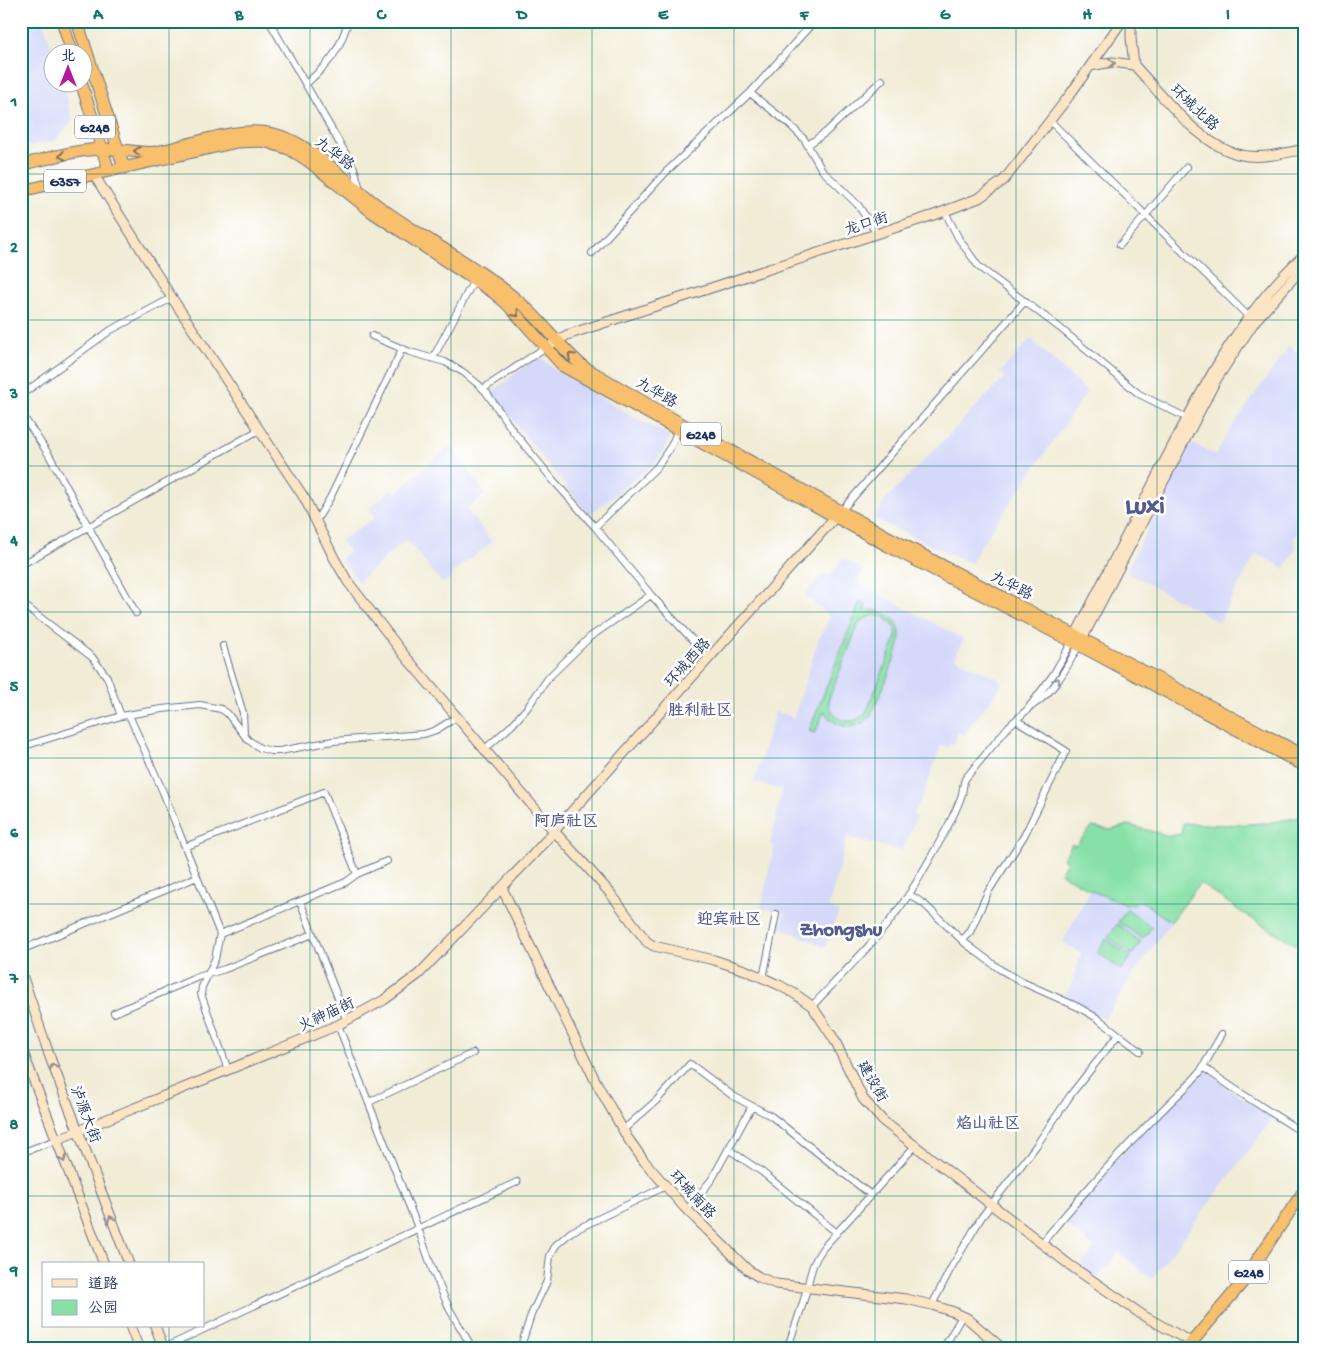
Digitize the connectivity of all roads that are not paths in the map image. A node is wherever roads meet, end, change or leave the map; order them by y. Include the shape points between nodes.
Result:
1 (62, 21) edge
2 (77, 21) edge
3 (269, 21) edge
4 (348, 21) edge
5 (1122, 21) edge
6 (1132, 21) edge
7 (809, 27) dead end
8 (69, 42) edge
9 (1134, 65) junction
10 (1090, 66) junction
11 (882, 80) dead end
12 (306, 84) junction
13 (84, 92) edge
14 (750, 93) junction
15 (1050, 121) junction
16 (808, 145) junction
17 (102, 149) junction
18 (1305, 149) edge
19 (118, 150) junction
20 (21, 165) edge
21 (1187, 167) dead end
22 (124, 168) junction
23 (109, 171) junction
24 (94, 175) junction
25 (21, 191) edge
26 (360, 192) junction
27 (945, 212) junction
28 (1146, 214) junction
29 (877, 234) junction
30 (1120, 245) dead end
31 (592, 253) dead end
32 (1305, 254) edge
33 (1305, 265) edge
34 (474, 280) junction
35 (172, 298) junction
36 (1025, 301) junction
37 (1249, 317) junction
38 (372, 336) dead end
39 (551, 344) junction
40 (402, 349) junction
41 (433, 358) junction
42 (483, 389) junction
43 (21, 395) edge
44 (21, 413) edge
45 (1187, 418) junction
46 (259, 430) junction
47 (678, 430) junction
48 (838, 514) junction
49 (316, 521) junction
50 (88, 527) junction
51 (595, 527) junction
52 (21, 565) edge
53 (651, 595) junction
54 (21, 602) edge
55 (136, 612) dead end
56 (1077, 640) junction
57 (223, 646) dead end
58 (709, 658) junction
59 (129, 715) junction
60 (120, 716) junction
61 (457, 717) junction
62 (1016, 720) junction
63 (244, 734) junction
64 (21, 747) edge
65 (485, 749) junction
66 (1305, 756) edge
67 (1305, 766) edge
68 (554, 831) junction
69 (185, 847) junction
70 (387, 861) dead end
71 (357, 874) junction
72 (197, 878) junction
73 (502, 888) junction
74 (909, 894) junction
75 (300, 901) junction
76 (776, 914) dead end
77 (220, 934) junction
78 (313, 934) junction
79 (962, 940) junction
80 (21, 950) edge
81 (21, 972) edge
82 (208, 974) junction
83 (763, 978) junction
84 (812, 1006) junction
85 (114, 1013) dead end
86 (342, 1023) junction
87 (1222, 1034) dead end
88 (1118, 1035) junction
89 (21, 1047) edge
90 (1140, 1051) dead end
91 (473, 1053) dead end
92 (1203, 1067) junction
93 (228, 1070) junction
94 (369, 1102) junction
95 (752, 1106) junction
96 (623, 1130) junction
97 (78, 1131) junction
98 (1305, 1134) edge
99 (56, 1140) junction
100 (916, 1146) junction
101 (728, 1148) junction
102 (21, 1153) edge
103 (516, 1182) dead end
104 (666, 1186) junction
105 (1305, 1190) edge
106 (871, 1195) junction
107 (992, 1204) junction
108 (687, 1210) junction
109 (418, 1228) junction
110 (837, 1233) junction
111 (1042, 1244) junction
112 (103, 1262) edge
113 (128, 1262) edge
114 (807, 1288) junction
115 (932, 1305) junction
116 (962, 1316) junction
117 (131, 1328) edge
118 (156, 1328) edge
119 (470, 1344) dead end
120 (1188, 1346) edge
121 (164, 1348) edge
122 (139, 1349) edge
123 (520, 1349) edge
124 (787, 1349) edge
125 (943, 1349) edge
126 (1003, 1349) edge

1 - 8 highway
2 - 19 highway, G248
3 - 12 street
4 - 12 street via 334,56
5 - 10 street, 龙口街
6 - 9 street via 1130,38
7 - 14 street
10 -> 9 street via 1112,62
9 - 18 street, 环城北路 via 1180,115 1224,149 1262,157
10 - 15 street, 龙口街
11 - 16 street
12 - 26 street via 354,168
13 - 17 highway, G248
14 - 16 street via 788,123
14 - 31 street via 666,172
15 - 27 street, 龙口街 via 996,186 970,203
15 - 28 street
16 - 29 street via 822,170 858,205
17 - 19 highway, G248
17 -> 20 highway, G357
17 - 23 highway, G248
19 - 22 highway, G248
26 -> 19 highway, 九华路 / G248 via 294,141 265,133 236,133 153,152
21 - 28 street
22 - 23 highway, G248
22 - 34 highway, 九华路 / G248 via 237,142 264,141 281,146 307,160 372,212
23 - 24 highway, G357
24 - 25 highway, G357
24 - 35 street, 建设街
26 - 39 highway, 九华路 / G248 via 499,285 525,306
27 - 29 street, 龙口街
27 - 36 street via 959,239 980,267
28 - 30 street
28 - 37 street
29 - 39 street, 龙口街 via 567,335
32 - 37 street
33 - 56 street via 1255,321 1216,380
34 -> 39 highway, 九华路 / G248 via 494,293
34 - 41 street
35 - 43 street via 111,330
35 - 46 street, 建设街
36 - 45 street via 1139,394
36 - 48 street
37 - 45 street via 1214,369
38 - 40 street
39 - 42 street
39 - 47 highway, 九华路 / G248 via 563,366
48 -> 39 highway, 九华路 / G248 via 584,367
40 - 41 street
40 - 49 street
41 - 42 street via 463,372
42 - 51 street via 513,431
44 - 50 street
45 - 56 street
46 - 49 street, 建设街 via 305,498
46 - 50 street
47 - 48 highway, 九华路 / G248
47 - 51 street via 657,467
48 - 56 highway, 九华路 / G248 via 939,573
48 - 58 street, 环城西路
49 - 61 street, 建设街 via 356,594
50 - 52 street
50 - 55 street
51 - 53 street
53 - 58 street
53 - 65 street via 590,637 549,677 517,720
54 - 60 street via 92,656 106,677
56 - 62 street via 1027,710
56 - 66 highway, 九华路 / G248
56 - 67 highway, 九华路 / G248
57 - 63 street via 243,713
58 - 68 street, 环城西路
59 - 60 street
59 - 63 street via 200,705 227,713
59 - 69 street
60 - 64 street
61 - 63 street via 424,734 333,742 276,752 256,746
61 - 65 street, 建设街
62 - 74 street via 965,779 955,810
62 - 79 street via 1066,751 1024,836 992,886 970,932
65 - 68 street, 建设街
68 - 73 street, 火神庙街
68 - 83 street, 建设街 via 611,894 646,942 714,960
69 - 71 street via 324,792
69 - 72 street
70 - 71 street
71 - 75 street via 346,882
72 - 77 street
72 - 80 street
73 - 86 street, 火神庙街 via 418,974 384,1000
73 - 96 street, 环城南路 via 596,1082
74 - 79 street
74 - 84 street via 866,950
75 - 77 street
75 - 78 street
76 - 83 street
77 - 82 street
78 - 82 street
78 - 86 street
79 - 88 street via 1011,976 1078,1007
97 -> 81 street, 泸源大街
82 - 85 street
82 - 93 street via 202,987 202,999
83 - 84 street, 建设街
84 - 100 street, 建设街 via 834,1039 869,1107
86 - 93 street, 火神庙街
86 - 94 street
87 - 92 street
88 - 90 street
88 - 107 street
89 - 99 street
91 - 94 street
92 - 98 street
92 - 111 street via 1074,1203
93 - 97 street, 火神庙街
94 - 109 street
95 - 96 street via 690,1064
95 - 101 street
95 - 106 street via 771,1116
96 - 104 street, 环城南路
97 - 99 street, 火神庙街
113 -> 97 street, 泸源大街
99 - 102 street
99 -> 112 street
100 - 106 street
100 - 107 street, 建设街
101 - 108 street via 712,1179
101 - 110 street
103 - 109 street
104 - 108 street, 环城南路
104 - 123 street via 572,1232 556,1245 549,1260 547,1281
105 - 120 highway, G248 via 1242,1283
106 - 110 street
107 - 111 street, 建设街
107 - 115 street via 961,1250
108 - 114 street, 环城南路 via 753,1274 776,1284
109 - 119 street via 442,1292
109 - 121 street
110 - 114 street via 815,1260
111 - 120 street, 建设街
114 - 115 street, 环城南路
114 - 124 street
115 - 116 street, 环城南路
116 - 125 street
116 - 126 street, 环城南路
117 - 122 street
118 - 121 street

